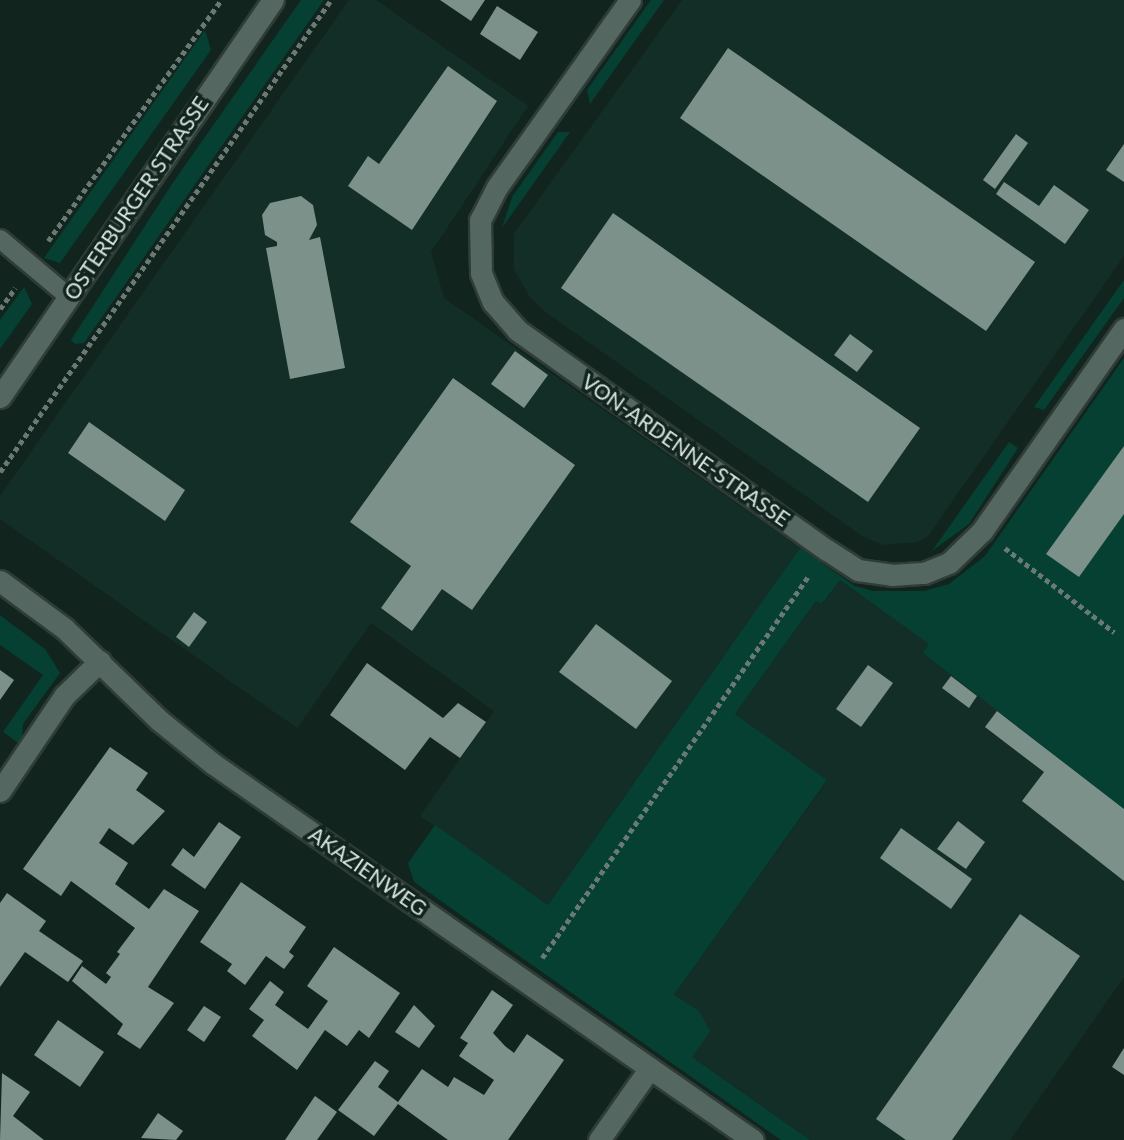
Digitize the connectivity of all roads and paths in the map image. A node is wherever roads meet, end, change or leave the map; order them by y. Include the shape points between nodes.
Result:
1 (221, 0) edge
2 (274, 0) edge
3 (331, 0) edge
4 (630, 0) edge
5 (0, 239) edge
6 (29, 267) junction
7 (69, 297) junction
8 (0, 309) edge
9 (1124, 329) edge
10 (0, 397) edge
11 (0, 472) edge
12 (982, 531) junction
13 (827, 550) junction
14 (0, 581) edge
15 (1114, 632) dead end
16 (100, 661) junction
17 (0, 791) edge
18 (525, 982) junction
19 (650, 1068) junction
20 (599, 1140) edge
21 (753, 1140) edge

1 - 6 path
2 - 7 street, OSTERBURGER STRASSE
3 - 11 path
4 - 13 street, VON-ARDENNE-STRASSE via 497,187 480,220 481,274 493,302 517,330
5 - 6 lane
6 - 7 lane
6 - 8 path
7 - 10 street, OSTERBURGER STRASSE
9 - 12 street, VON-ARDENNE-STRASSE
12 - 13 street, VON-ARDENNE-STRASSE via 949,563 924,573 892,575 859,569
12 - 15 path
13 - 18 path
14 - 16 street, AKAZIENWEG
16 - 17 street via 64,696
16 - 18 street, AKAZIENWEG via 160,721 212,763
18 - 19 street, AKAZIENWEG
19 - 20 street
19 - 21 street, AKAZIENWEG

